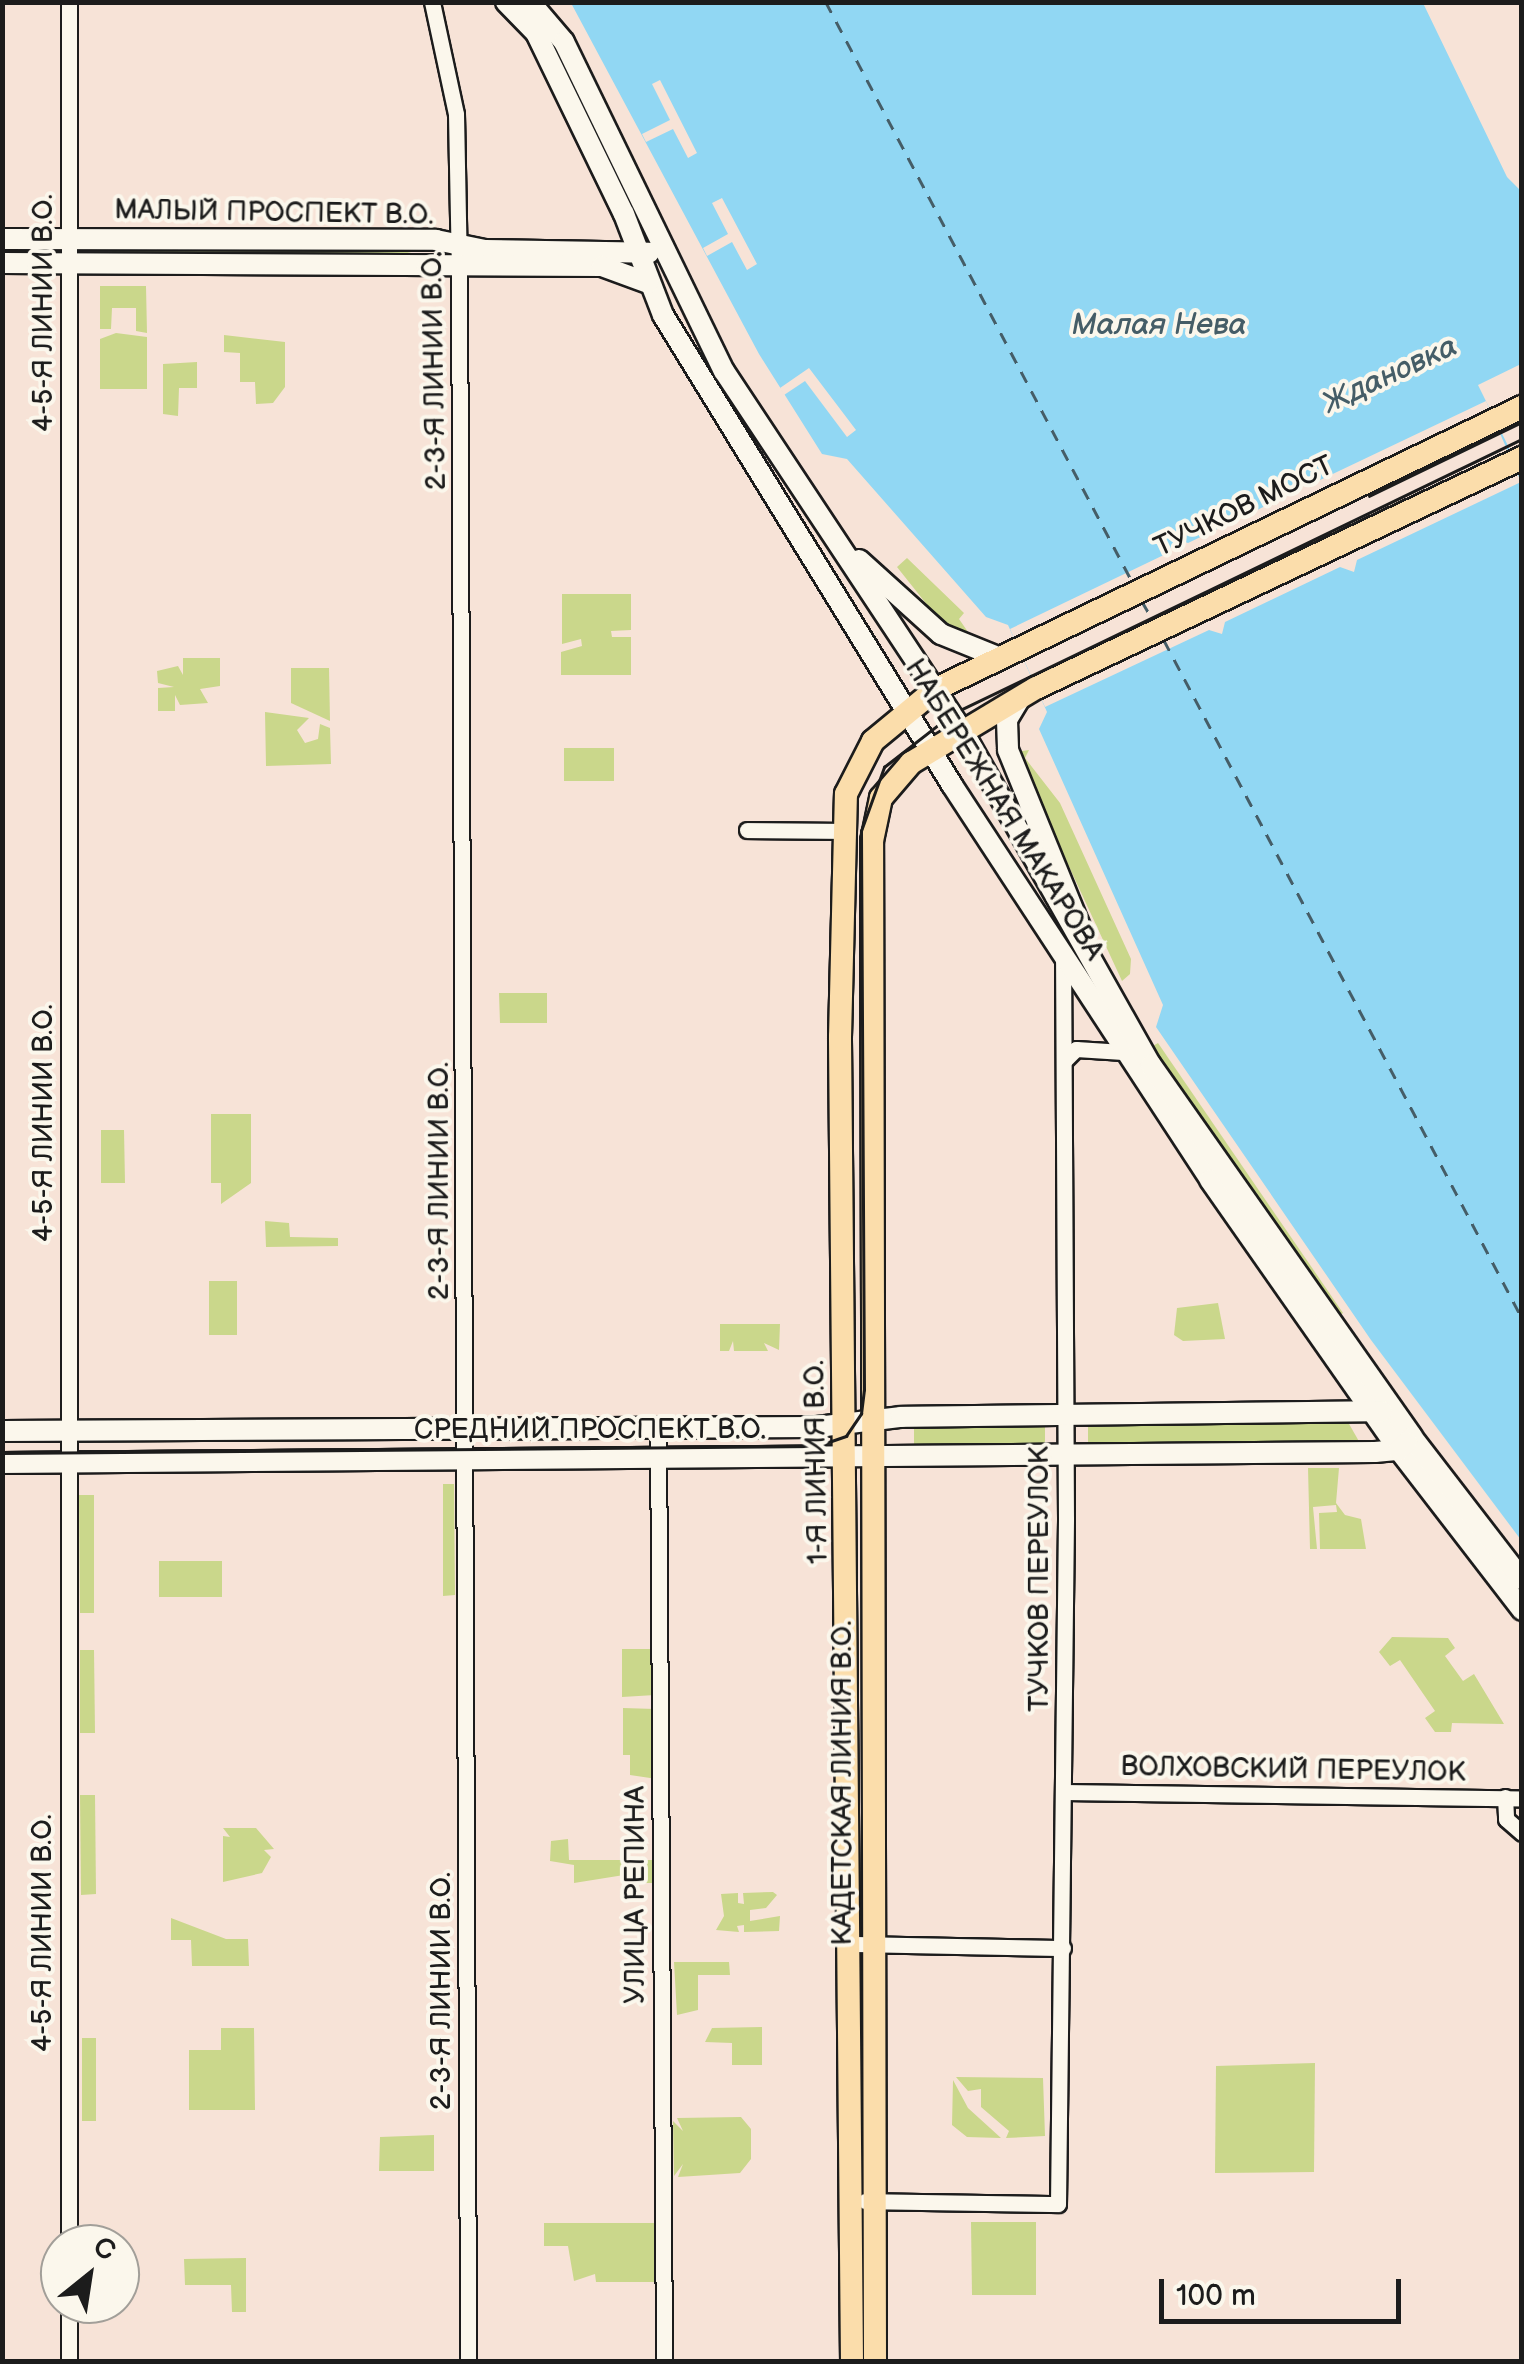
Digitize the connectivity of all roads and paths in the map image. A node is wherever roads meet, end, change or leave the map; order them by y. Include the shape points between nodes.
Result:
1 (69, 2) edge
2 (432, 2) edge
3 (506, 2) edge
4 (530, 2) edge
5 (2, 239) edge
6 (68, 239) junction
7 (637, 250) junction
8 (459, 255) junction
9 (664, 257) junction
10 (2, 262) edge
11 (69, 262) junction
12 (648, 282) junction
13 (1522, 407) edge
14 (1519, 460) edge
15 (832, 535) junction
16 (1008, 654) junction
17 (936, 689) junction
18 (1028, 693) junction
19 (908, 708) junction
20 (962, 730) junction
21 (932, 750) junction
22 (897, 775) junction
23 (952, 785) junction
24 (747, 830) dead end
25 (842, 831) junction
26 (1086, 952) junction
27 (1064, 955) junction
28 (1122, 1052) junction
29 (1064, 1061) junction
30 (1371, 1411) junction
31 (1394, 1412) junction
32 (1065, 1416) junction
33 (873, 1420) junction
34 (846, 1423) junction
35 (658, 1428) junction
36 (466, 1430) junction
37 (2, 1431) edge
38 (69, 1431) junction
39 (1405, 1444) junction
40 (1066, 1455) junction
41 (846, 1456) junction
42 (873, 1456) junction
43 (658, 1457) junction
44 (466, 1458) junction
45 (2, 1463) edge
46 (68, 1463) junction
47 (1522, 1580) edge
48 (1522, 1610) edge
49 (1064, 1792) junction
50 (1513, 1798) edge
51 (1522, 1833) edge
52 (861, 1944) junction
53 (1062, 1948) junction
54 (851, 2201) junction
55 (876, 2202) junction
56 (69, 2224) edge
57 (69, 2324) edge
58 (69, 2362) edge
59 (468, 2362) edge
60 (664, 2362) edge
61 (852, 2362) edge
62 (876, 2362) edge

1 - 6 street, 4-5-Я ЛИНИИ В.О.
2 - 8 street, 2-3-Я ЛИНИИ В.О. via 456,114
3 - 7 main road, НАБЕРЕЖНАЯ МАКАРОВА via 536,33
4 - 9 main road, НАБЕРЕЖНАЯ МАКАРОВА via 564,42
5 - 6 main road, МАЛЫЙ ПРОСПЕКТ В.О.
6 - 8 main road, МАЛЫЙ ПРОСПЕКТ В.О.
6 - 11 street, 4-5-Я ЛИНИИ В.О.
7 - 8 main road, МАЛЫЙ ПРОСПЕКТ В.О.
7 - 9 main road, МАЛЫЙ ПРОСПЕКТ В.О.
7 - 12 main road, НАБЕРЕЖНАЯ МАКАРОВА
8 - 11 main road, МАЛЫЙ ПРОСПЕКТ В.О.
8 - 12 main road, МАЛЫЙ ПРОСПЕКТ В.О. via 614,267
8 - 36 street, 2-3-Я ЛИНИИ В.О.
9 - 15 main road, НАБЕРЕЖНАЯ МАКАРОВА via 724,371
10 - 11 main road, МАЛЫЙ ПРОСПЕКТ В.О.
11 - 38 street, 4-5-Я ЛИНИИ В.О.
12 - 19 main road, НАБЕРЕЖНАЯ МАКАРОВА
13 - 16 main road, ТУЧКОВ МОСТ
14 - 18 main road
15 - 16 main road via 941,634
15 - 17 main road, НАБЕРЕЖНАЯ МАКАРОВА
16 - 17 main road, 1-Я ЛИНИЯ В.О.
17 - 19 main road, 1-Я ЛИНИЯ В.О.
17 - 20 main road, НАБЕРЕЖНАЯ МАКАРОВА
18 - 20 main road, КАДЕТСКАЯ ЛИНИЯ В.О.
18 - 26 main road via 1007,720 1008,750 1074,902
19 - 21 main road, НАБЕРЕЖНАЯ МАКАРОВА
19 - 25 main road, 1-Я ЛИНИЯ В.О. via 863,756 846,794
20 - 21 main road, КАДЕТСКАЯ ЛИНИЯ В.О.
20 - 26 main road, НАБЕРЕЖНАЯ МАКАРОВА
21 - 22 main road, КАДЕТСКАЯ ЛИНИЯ В.О.
21 - 23 main road, НАБЕРЕЖНАЯ МАКАРОВА
22 - 23 main road via 932,773
22 - 33 main road, КАДЕТСКАЯ ЛИНИЯ В.О. via 881,798 872,841
23 - 27 main road, НАБЕРЕЖНАЯ МАКАРОВА
24 - 25 street
25 - 34 main road, 1-Я ЛИНИЯ В.О.
26 - 31 main road, НАБЕРЕЖНАЯ МАКАРОВА via 1151,1066
27 - 28 main road, НАБЕРЕЖНАЯ МАКАРОВА
27 - 29 street, ТУЧКОВ ПЕРЕУЛОК
28 - 29 street via 1076,1049
28 - 30 main road, НАБЕРЕЖНАЯ МАКАРОВА
29 - 32 street, ТУЧКОВ ПЕРЕУЛОК
30 - 31 main road, СРЕДНИЙ ПРОСПЕКТ В.О.
30 - 32 main road, СРЕДНИЙ ПРОСПЕКТ В.О.
30 - 39 main road, НАБЕРЕЖНАЯ МАКАРОВА
31 - 39 main road, НАБЕРЕЖНАЯ МАКАРОВА
32 - 33 main road, СРЕДНИЙ ПРОСПЕКТ В.О.
32 - 40 street, ТУЧКОВ ПЕРЕУЛОК
33 - 34 main road, СРЕДНИЙ ПРОСПЕКТ В.О.
33 - 42 main road, КАДЕТСКАЯ ЛИНИЯ В.О.
34 - 35 main road, СРЕДНИЙ ПРОСПЕКТ В.О.
34 - 41 main road, 1-Я ЛИНИЯ В.О.
35 - 36 main road, СРЕДНИЙ ПРОСПЕКТ В.О.
35 - 43 street, УЛИЦА РЕПИНА
36 - 38 main road, СРЕДНИЙ ПРОСПЕКТ В.О.
36 - 44 street, 2-3-Я ЛИНИИ В.О.
37 - 38 main road, СРЕДНИЙ ПРОСПЕКТ В.О.
38 - 46 street, 4-5-Я ЛИНИИ В.О.
39 - 40 main road, СРЕДНИЙ ПРОСПЕКТ В.О.
39 - 47 main road, НАБЕРЕЖНАЯ МАКАРОВА
39 - 48 main road, НАБЕРЕЖНАЯ МАКАРОВА
40 - 42 main road, СРЕДНИЙ ПРОСПЕКТ В.О.
40 - 49 street, ТУЧКОВ ПЕРЕУЛОК
41 - 42 main road, СРЕДНИЙ ПРОСПЕКТ В.О.
41 - 43 main road, СРЕДНИЙ ПРОСПЕКТ В.О.
41 - 52 main road, 1-Я ЛИНИЯ В.О.
42 - 52 main road, КАДЕТСКАЯ ЛИНИЯ В.О.
43 - 44 main road, СРЕДНИЙ ПРОСПЕКТ В.О.
43 - 60 street, УЛИЦА РЕПИНА
44 - 46 main road, СРЕДНИЙ ПРОСПЕКТ В.О.
44 - 59 street, 2-3-Я ЛИНИИ В.О.
45 - 46 main road, СРЕДНИЙ ПРОСПЕКТ В.О.
46 - 56 street, 4-5-Я ЛИНИИ В.О.
49 - 50 street, ВОЛХОВСКИЙ ПЕРЕУЛОК
49 - 53 street, ТУЧКОВ ПЕРЕУЛОК
50 - 51 street via 1506,1819
52 - 53 street
52 - 54 main road, 1-Я ЛИНИЯ В.О.
52 - 55 main road, КАДЕТСКАЯ ЛИНИЯ В.О.
53 - 55 street, ТУЧКОВ ПЕРЕУЛОК via 1058,2204
54 - 55 street
54 - 61 main road, 1-Я ЛИНИЯ В.О.
55 - 62 main road, КАДЕТСКАЯ ЛИНИЯ В.О.
57 - 58 street

